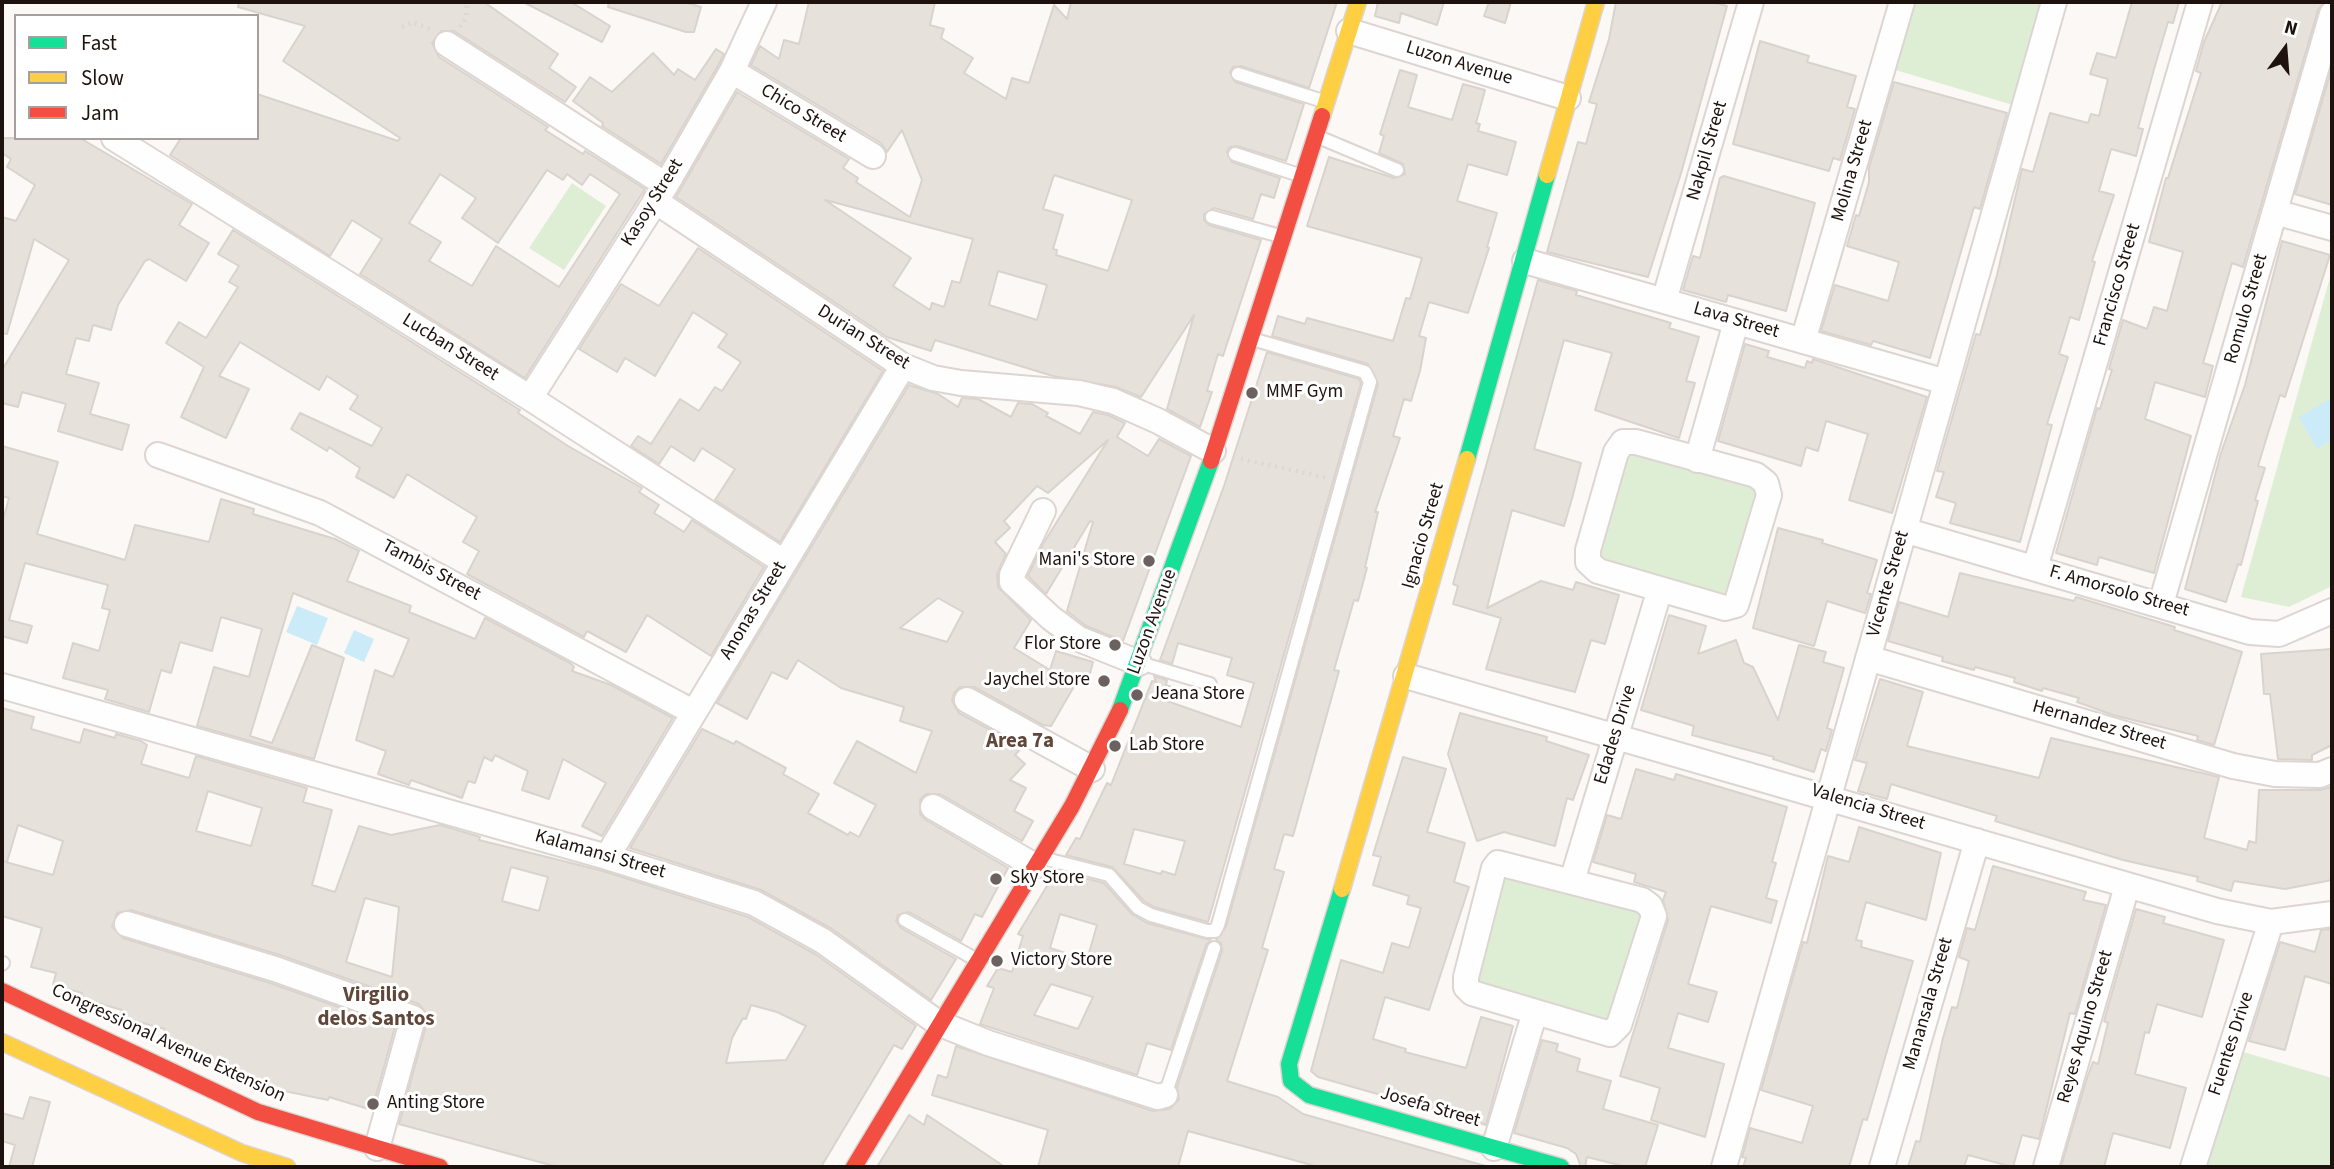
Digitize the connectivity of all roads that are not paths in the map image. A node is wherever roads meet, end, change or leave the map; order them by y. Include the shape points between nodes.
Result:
1 (764, 2) edge
2 (1358, 2) edge
3 (1596, 2) edge
4 (1751, 2) edge
5 (1902, 2) edge
6 (2054, 2) edge
7 (2200, 2) edge
8 (2332, 14) edge
9 (1349, 31) junction
10 (447, 44) dead end
11 (732, 71) junction
12 (1238, 74) dead end
13 (1568, 98) junction
14 (1326, 102) junction
15 (1316, 136) junction
16 (117, 140) edge
17 (1235, 154) dead end
18 (873, 156) dead end
19 (1397, 170) dead end
20 (1303, 176) junction
21 (660, 193) junction
22 (2275, 212) junction
23 (1212, 217) dead end
24 (2332, 228) edge
25 (1284, 237) junction
26 (1525, 261) junction
27 (1664, 301) junction
28 (1736, 322) junction
29 (1251, 339) junction
30 (1803, 341) junction
31 (903, 366) junction
32 (1946, 382) junction
33 (530, 398) junction
34 (1222, 454) junction
35 (158, 455) dead end
36 (1696, 460) junction
37 (1043, 511) dead end
38 (1905, 530) junction
39 (784, 562) junction
40 (2035, 568) junction
41 (1660, 589) junction
42 (2161, 604) junction
43 (2332, 611) edge
44 (1868, 658) junction
45 (1139, 663) junction
46 (1406, 676) junction
47 (1210, 684) dead end
48 (2, 686) edge
49 (967, 701) dead end
50 (693, 712) junction
51 (1616, 735) junction
52 (1092, 769) junction
53 (2332, 770) edge
54 (1829, 796) junction
55 (933, 807) dead end
56 (1977, 841) junction
57 (607, 857) junction
58 (1038, 862) junction
59 (1572, 881) junction
60 (2127, 886) junction
61 (2332, 914) edge
62 (905, 920) dead end
63 (2271, 922) junction
64 (127, 924) dead end
65 (1214, 948) dead end
66 (977, 960) junction
67 (2, 991) edge
68 (1535, 1012) junction
69 (939, 1023) junction
70 (2, 1042) edge
71 (1291, 1081) joint
72 (1165, 1095) joint
73 (377, 1148) junction
74 (1494, 1148) junction
75 (287, 1167) edge
76 (440, 1167) edge
77 (854, 1167) edge
78 (1561, 1167) edge
79 (1724, 1167) edge
80 (1882, 1167) edge
81 (2046, 1167) edge
82 (2193, 1167) edge

1 - 11 street, Kasoy Street
2 - 9 main road, Luzon Avenue
3 - 13 main road, Ignacio Street
4 - 27 street, Nakpil Street
5 - 30 street, Molina Street
6 - 32 street, Vicente Street
7 - 40 street, Francisco Street
8 - 22 street, Romulo Street
9 - 13 street, Luzon Avenue
9 - 14 main road, Luzon Avenue
10 - 21 street, Durian Street
11 - 18 street, Chico Street
11 - 21 street, Kasoy Street
12 - 14 lane
13 - 26 main road, Ignacio Street
14 - 15 main road, Luzon Avenue
15 - 19 lane
15 - 20 main road, Luzon Avenue
16 - 33 street, Lucban Street
17 - 20 lane
20 - 25 main road, Luzon Avenue
21 - 31 street, Durian Street
21 - 33 street, Kasoy Street
22 - 24 street
22 - 42 street, Romulo Street
23 - 25 lane
25 - 29 main road, Luzon Avenue
26 - 27 street, Lava Street
26 - 46 main road, Ignacio Street
27 - 28 street, Lava Street
28 - 30 street, Lava Street
28 - 36 street
29 - 34 main road, Luzon Avenue
29 - 58 lane via 1370,376 1215,931 1151,915 1103,873
30 - 32 street, Lava Street
31 - 34 street, Durian Street via 961,383 1079,393 1113,401
31 - 39 street, Anonas Street
32 - 38 street, Vicente Street
33 - 39 street, Lucban Street
34 - 45 main road, Luzon Avenue
35 - 50 street, Tambis Street via 332,519
36 - 41 street via 1623,442 1616,452 1588,550 1588,562 1598,571
36 - 41 street via 1756,475 1766,483 1769,495 1735,605 1725,608
37 - 45 street via 1012,582 1079,639
38 - 40 street, F. Amorsolo Street
38 - 44 street, Vicente Street
39 - 50 street, Anonas Street
40 - 42 street, F. Amorsolo Street
41 - 51 street, Edades Drive
42 - 43 street, F. Amorsolo Street via 2264,634 2279,634
44 - 53 street, Hernandez Street via 2233,766 2275,774 2320,775
44 - 54 street, Vicente Street
45 - 47 lane
45 - 52 main road, Luzon Avenue
46 - 51 street, Valencia Street
46 - 71 main road, Ignacio Street via 1289,1064
48 - 57 street, Kalamansi Street
49 - 52 street
50 - 57 street, Anonas Street
51 - 54 street, Valencia Street
51 - 59 street, Edades Drive
52 - 58 main road, Luzon Avenue
54 - 56 street, Valencia Street
54 - 79 street, Vicente Street
55 - 58 street
56 - 60 street, Valencia Street
56 - 80 street, Manansala Street
57 - 69 street, Kalamansi Street via 754,903 823,941
58 - 66 main road, Luzon Avenue
59 - 68 street via 1506,863 1494,868 1466,987 1472,993
59 - 68 street via 1642,900 1654,916 1619,1025 1610,1034
60 - 63 street, Valencia Street
60 - 81 street, Reyes Aquino Street
61 - 63 street, Valencia Street
62 - 66 lane
63 - 82 street, Fuentes Drive
64 - 73 street via 413,1018
65 - 72 lane
66 - 69 main road, Luzon Avenue
67 - 73 main road, Congressional Avenue Extension via 258,1112
68 - 74 street
69 - 72 street, Kalamansi Street via 988,1043 1158,1097
69 - 77 main road, Luzon Avenue
70 - 75 main road via 242,1153
71 - 74 main road, Josefa Street via 1308,1095
73 - 76 main road, Congressional Avenue Extension
74 - 78 main road, Josefa Street

